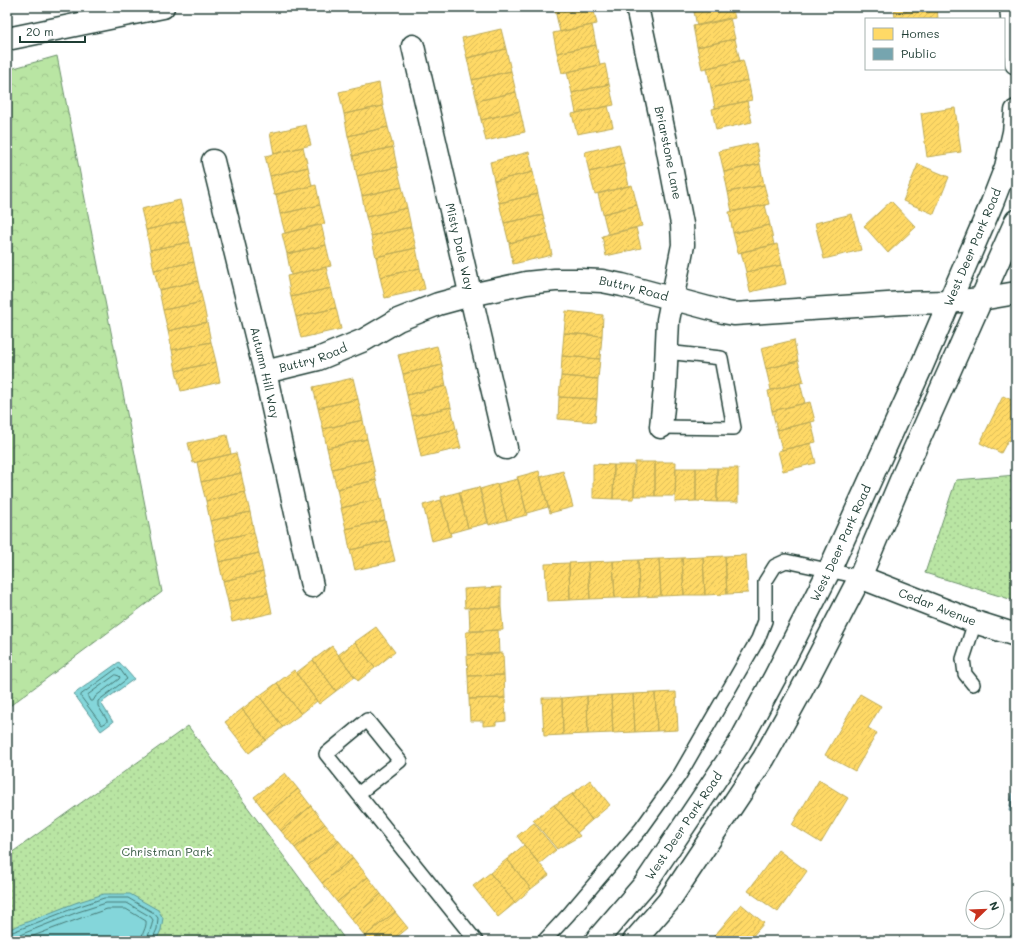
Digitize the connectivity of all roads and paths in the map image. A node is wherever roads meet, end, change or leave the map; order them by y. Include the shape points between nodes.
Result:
1 (162, 7) edge
2 (637, 7) edge
3 (1011, 7) edge
4 (7, 39) edge
5 (413, 46) dead end
6 (1016, 63) edge
7 (1016, 111) edge
8 (213, 161) dead end
9 (1016, 221) edge
10 (1016, 293) edge
11 (471, 295) junction
12 (672, 299) junction
13 (981, 299) junction
14 (948, 302) junction
15 (666, 352) junction
16 (265, 372) junction
17 (661, 427) joint
18 (506, 448) dead end
19 (829, 571) junction
20 (860, 577) junction
21 (312, 586) dead end
22 (974, 622) junction
23 (1016, 635) edge
24 (973, 684) dead end
25 (358, 794) junction
26 (476, 941) edge
27 (544, 941) edge
28 (596, 941) edge
29 (634, 941) edge

1 - 4 street
2 - 12 street, Briarstone Lane via 682,224 683,245
3 - 6 street
5 - 11 street, Misty Dale Way
7 - 14 street, West Deer Park Road via 1006,167
8 - 16 street, Autumn Hill Way
9 - 13 street
10 - 13 street, Buttry Road
11 - 12 street, Buttry Road via 526,283 579,280 622,285
11 - 16 street, Buttry Road via 438,304 398,320 364,340 318,359
11 - 18 street, Misty Dale Way
12 - 14 street, Buttry Road via 734,314
12 - 15 street, Briarstone Lane
13 - 14 street, Buttry Road
13 - 20 street
14 - 19 street, West Deer Park Road
15 - 17 street, Briarstone Lane
15 - 17 lane via 721,358 734,428
16 - 21 street, Autumn Hill Way
19 - 20 lane
19 - 27 lane via 786,561 775,566 765,582 765,621 758,639 679,776 641,829
19 - 28 street, West Deer Park Road via 739,744 645,884
20 - 22 street, Cedar Avenue
20 - 29 street via 764,758 668,902
22 - 23 street, Cedar Avenue
22 - 24 lane via 963,659 965,674
25 - 25 lane via 326,754 367,720 400,761
25 - 26 lane

